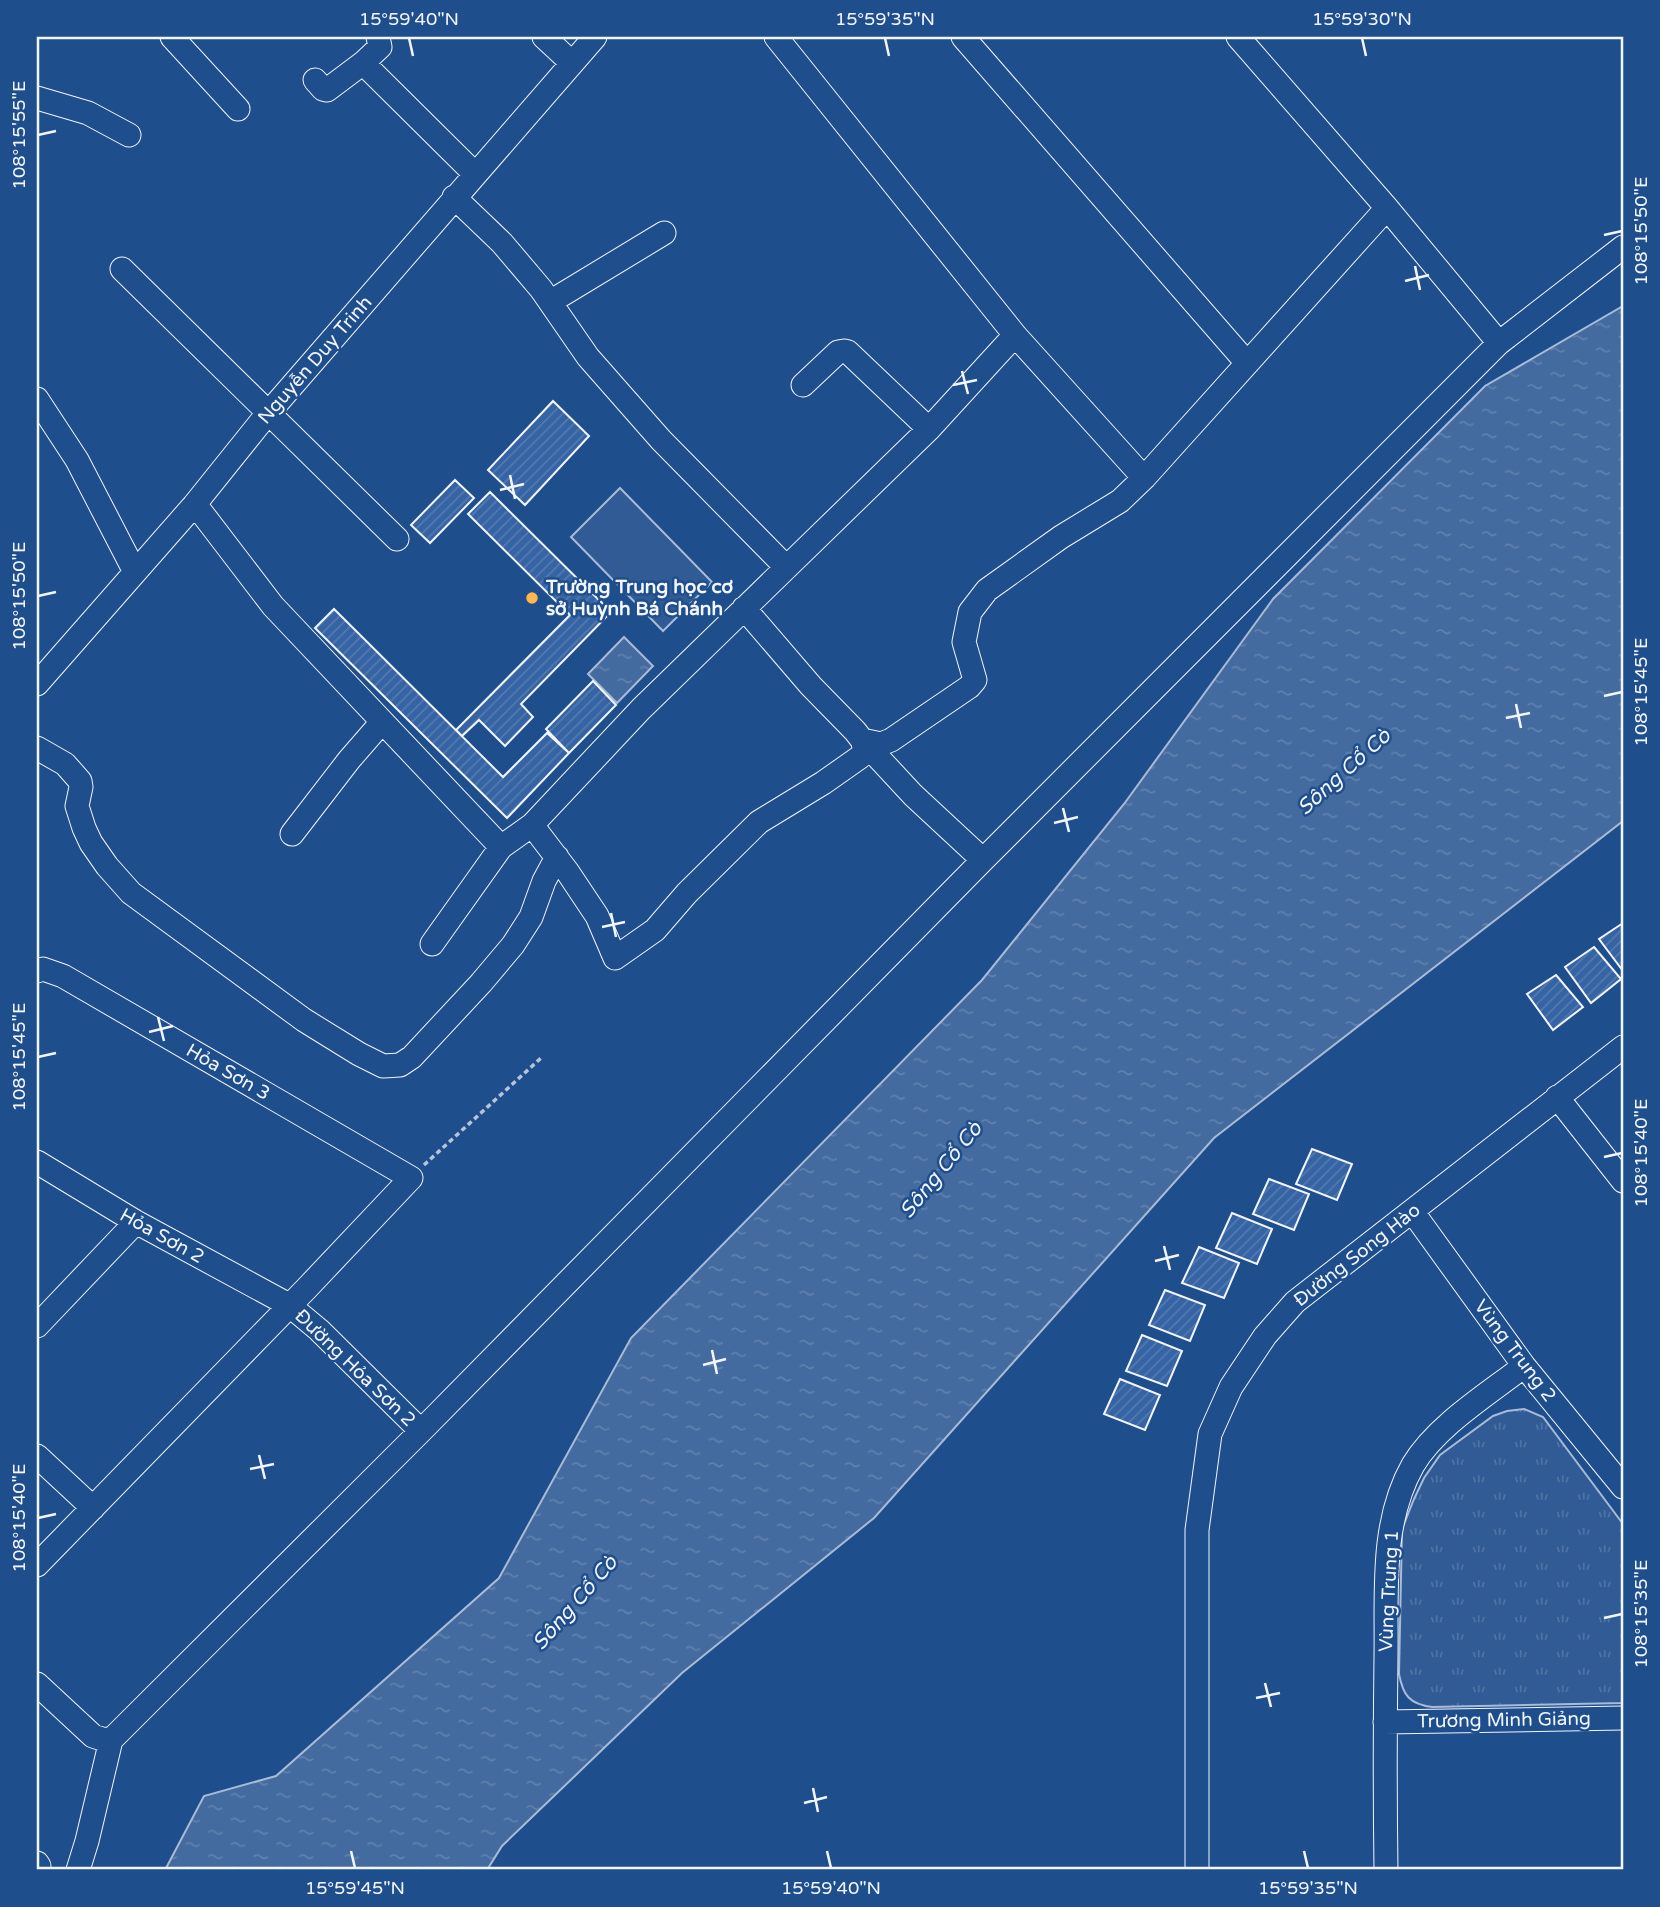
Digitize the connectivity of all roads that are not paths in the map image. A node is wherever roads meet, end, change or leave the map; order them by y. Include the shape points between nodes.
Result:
1 (172, 37) edge
2 (378, 37) edge
3 (544, 37) edge
4 (595, 37) edge
5 (776, 37) edge
6 (963, 37) edge
7 (1238, 37) edge
8 (572, 63) junction
9 (363, 64) junction
10 (315, 80) dead end
11 (37, 98) edge
12 (238, 109) dead end
13 (129, 135) dead end
14 (475, 174) junction
15 (454, 197) junction
16 (1387, 208) junction
17 (664, 233) dead end
18 (1623, 247) edge
19 (122, 269) dead end
20 (550, 302) junction
21 (1015, 335) junction
22 (1499, 343) junction
23 (1247, 363) junction
24 (803, 385) dead end
25 (37, 399) edge
26 (269, 413) junction
27 (929, 429) junction
28 (1144, 478) junction
29 (195, 503) junction
30 (397, 539) dead end
31 (786, 567) junction
32 (135, 572) junction
33 (744, 608) junction
34 (37, 684) edge
35 (382, 722) junction
36 (862, 740) junction
37 (37, 748) edge
38 (532, 825) junction
39 (292, 834) dead end
40 (501, 847) junction
41 (556, 857) junction
42 (983, 860) junction
43 (432, 944) dead end
44 (40, 970) edge
45 (1623, 1047) edge
46 (1558, 1097) junction
47 (37, 1162) edge
48 (1623, 1181) edge
49 (1412, 1211) junction
50 (136, 1222) junction
51 (289, 1305) junction
52 (37, 1326) edge
53 (1524, 1366) junction
54 (421, 1431) junction
55 (37, 1456) edge
56 (1623, 1487) edge
57 (93, 1508) junction
58 (37, 1565) edge
59 (37, 1684) edge
60 (1623, 1718) edge
61 (1385, 1722) junction
62 (111, 1740) junction
63 (78, 1870) edge
64 (1197, 1870) edge
65 (1386, 1870) edge

1 - 12 street
2 - 9 street via 380,47
3 - 8 street
4 - 8 street, Nguyễn Duy Trinh
5 - 21 street
6 - 23 street
7 - 16 street
8 - 14 street, Nguyễn Duy Trinh
9 - 10 street via 325,91
9 - 14 street
11 - 13 street via 89,113
14 - 15 street, Nguyễn Duy Trinh
15 - 20 street via 502,243
15 - 26 street, Nguyễn Duy Trinh
16 - 22 street
16 - 23 street
17 - 20 street
18 - 22 street
19 - 26 street
20 - 31 street via 588,357 661,440
21 - 27 street
21 - 28 street
22 - 42 street
23 - 28 street
24 - 27 street via 838,352 848,352
25 - 32 street via 77,460
26 - 29 street, Nguyễn Duy Trinh
26 - 30 street
27 - 31 street
28 - 36 street via 1120,501 987,590 970,612 964,642 975,680 969,687 891,740 881,744
29 - 32 street, Nguyễn Duy Trinh
29 - 35 street via 273,606
31 - 33 street
32 - 34 street, Nguyễn Duy Trinh
33 - 36 street
33 - 38 street
35 - 39 street
35 - 40 street
36 - 41 street via 865,750 860,757 759,822 655,930 615,958 597,916
36 - 42 street
37 - 41 street via 65,764 80,781 77,806 84,828 107,866 131,893 304,1020 383,1066 400,1065 412,1057 513,945 531,917
38 - 40 street
38 - 41 street
40 - 43 street
42 - 54 street
44 - 51 street, Hỏa Sơn 3 via 63,976 411,1178
45 - 46 street, Đường Song Hào
46 - 48 street
46 - 49 street, Đường Song Hào
47 - 50 street, Hỏa Sơn 2
49 - 53 street, Vùng Trung 2
49 - 64 street, Đường Song Hào via 1295,1302 1265,1336 1231,1387 1210,1434 1197,1530
50 - 51 street, Hỏa Sơn 2
50 - 52 street
51 - 54 street, Đường Hỏa Sơn 2
51 - 57 street
53 - 56 street, Vùng Trung 2
53 - 61 street, Vùng Trung 1 via 1440,1431 1414,1463 1400,1493 1390,1529
54 - 62 street
55 - 57 street
57 - 58 street
59 - 62 street via 93,1736
60 - 61 street, Trương Minh Giảng
61 - 65 street, Vùng Trung 1
62 - 63 street

